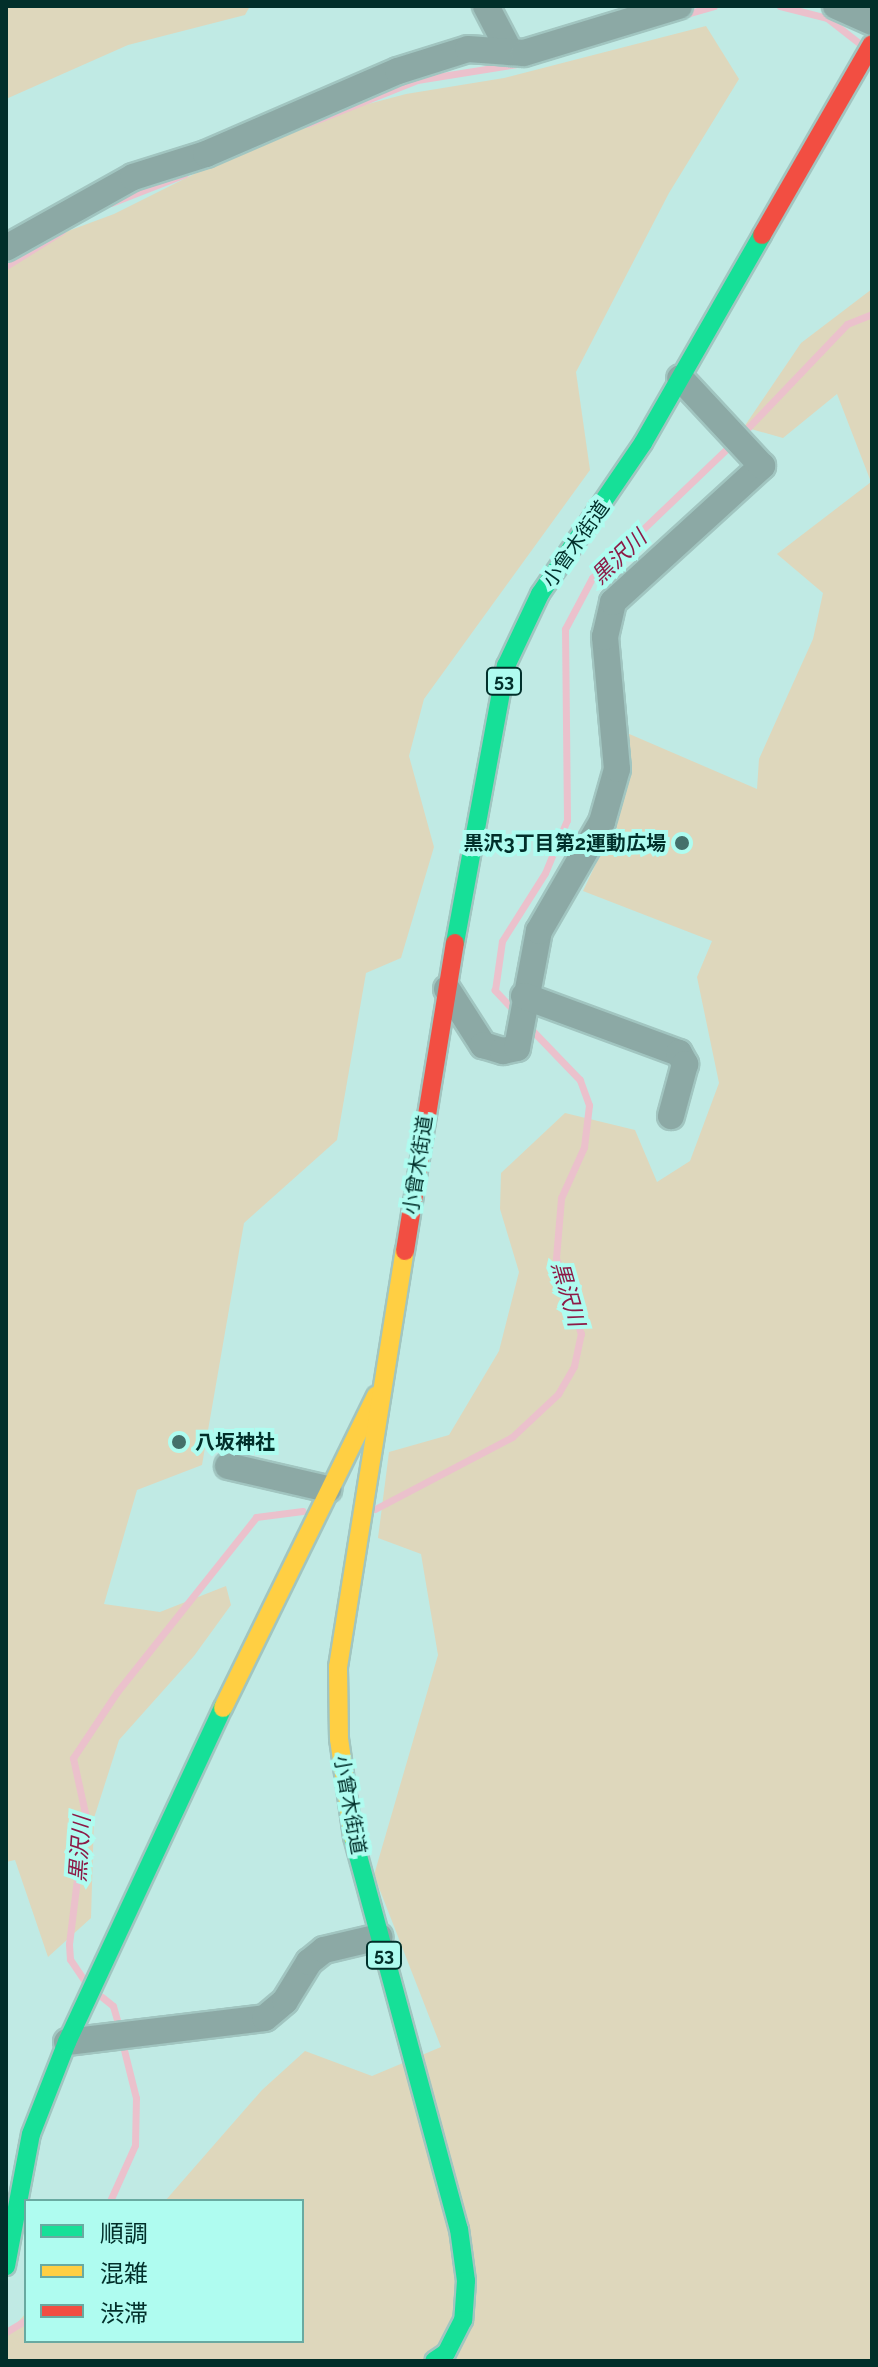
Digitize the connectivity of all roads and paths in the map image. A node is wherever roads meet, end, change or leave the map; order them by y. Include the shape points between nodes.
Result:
1 (486, 6) edge
2 (679, 6) edge
3 (836, 6) edge
4 (872, 22) edge
5 (872, 44) edge
6 (510, 52) junction
7 (6, 248) edge
8 (680, 378) junction
9 (447, 989) junction
10 (524, 998) junction
11 (671, 1116) dead end
12 (381, 1386) junction
13 (228, 1466) dead end
14 (325, 1494) junction
15 (379, 1937) junction
16 (67, 2042) junction
17 (6, 2266) edge
18 (434, 2361) edge

1 - 6 street
2 - 6 street via 524,53
3 - 4 street
5 - 8 main road, 小曾木街道 / 53
6 - 7 street via 468,49 398,71 206,154 133,177
8 - 9 main road, 小曾木街道 / 53 via 600,511 540,594 506,666
8 - 10 street via 762,466 613,602 605,637 618,745 611,798 586,855 539,931
9 - 10 street via 483,1045 503,1051 517,1048
9 - 12 main road, 小曾木街道 / 53
10 - 11 street via 679,1053 685,1064
12 - 14 main road
12 - 15 main road, 小曾木街道 / 53 via 338,1667 339,1739 354,1840
13 - 14 street
14 - 16 main road
15 - 16 street via 324,1950 265,2018
15 - 18 main road, 小曾木街道 / 53 via 429,2102 463,2255 463,2320 446,2353
16 - 17 main road via 31,2134

